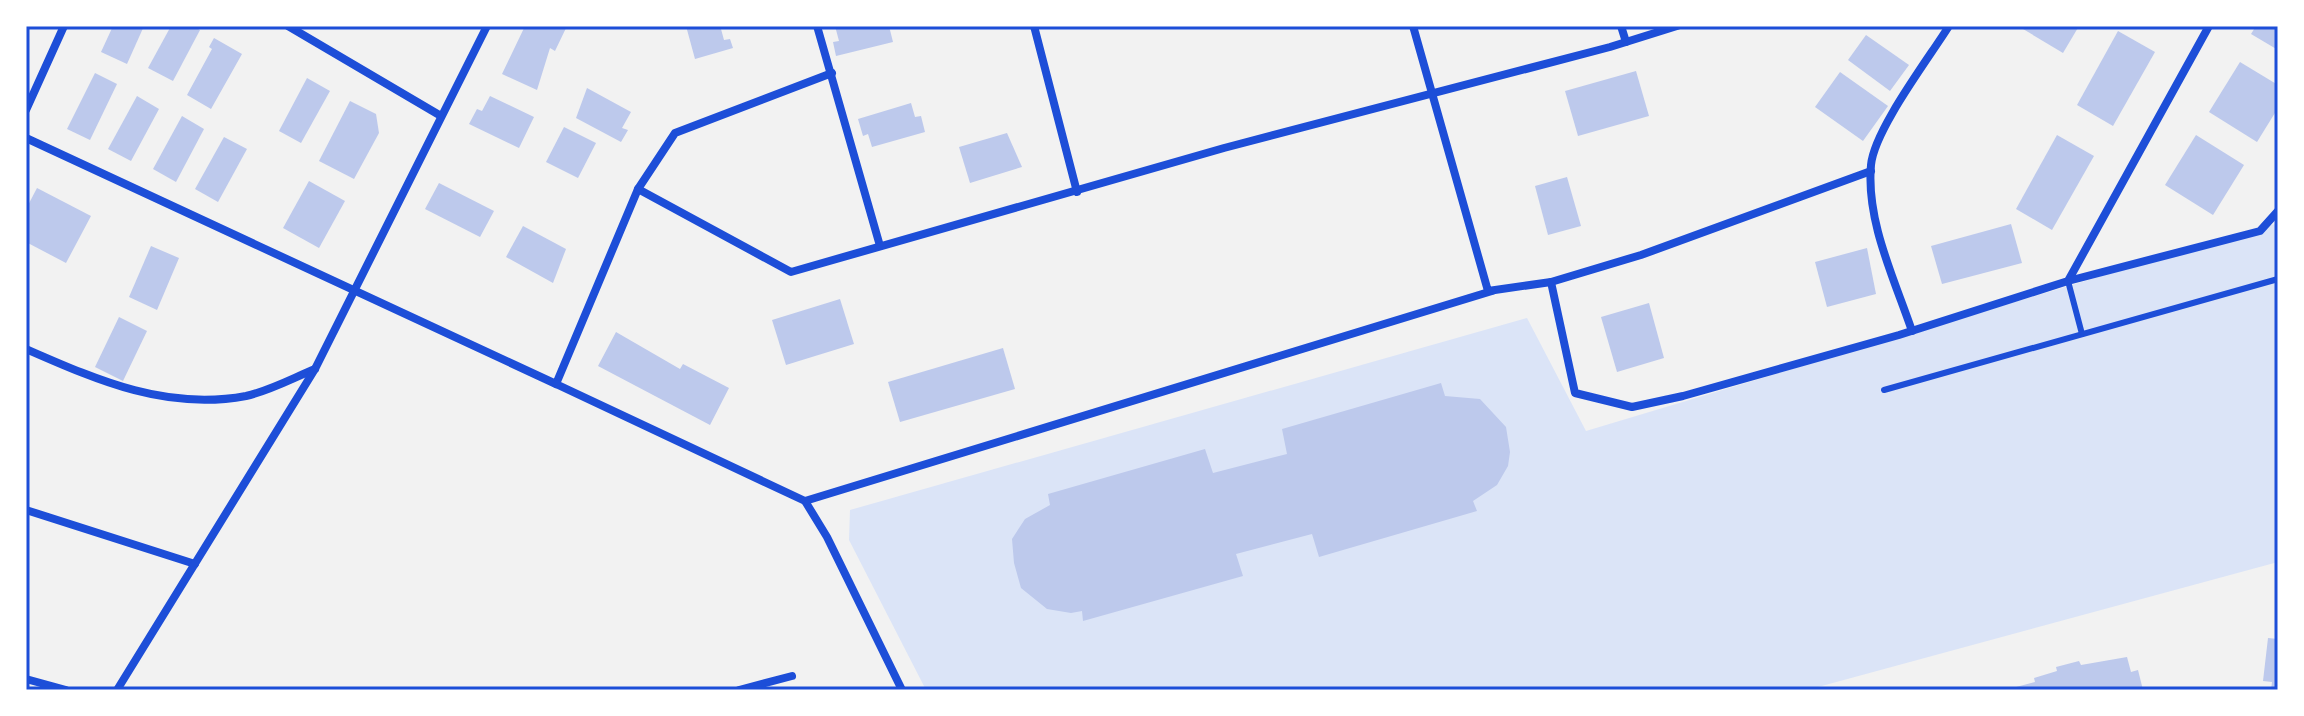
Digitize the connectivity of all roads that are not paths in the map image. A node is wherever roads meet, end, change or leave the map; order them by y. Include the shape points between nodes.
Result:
1 (64, 26) edge
2 (288, 26) edge
3 (487, 26) edge
4 (817, 26) edge
5 (1034, 26) edge
6 (1413, 26) edge
7 (1621, 26) edge
8 (1677, 26) edge
9 (1949, 26) edge
10 (2209, 26) edge
11 (1626, 42) junction
12 (832, 73) junction
13 (1431, 93) junction
14 (26, 110) edge
15 (441, 116) junction
16 (26, 138) edge
17 (1871, 171) junction
18 (638, 189) junction
19 (1077, 192) junction
20 (2278, 211) edge
21 (880, 246) junction
22 (2278, 279) edge
23 (2068, 281) junction
24 (1551, 282) junction
25 (1492, 291) junction
26 (353, 292) junction
27 (1912, 331) junction
28 (2082, 334) junction
29 (26, 349) edge
30 (315, 369) junction
31 (556, 384) junction
32 (1884, 390) dead end
33 (805, 501) junction
34 (26, 510) edge
35 (195, 564) junction
36 (792, 676) dead end
37 (26, 679) edge
38 (66, 690) edge
39 (117, 690) edge
40 (739, 690) edge
41 (902, 690) edge

1 - 14 street
2 - 15 street
3 - 15 street
4 - 12 street
5 - 19 street
6 - 13 street
7 - 11 street
8 - 11 street
9 - 17 street via 1880,136
10 - 23 street
11 - 13 street
12 - 18 street via 675,133
12 - 21 street
13 - 19 street
13 - 25 street
15 - 26 street
16 - 26 street
17 - 24 street
17 - 27 street via 1877,228
18 - 21 street via 791,272
18 - 31 street
19 - 21 street
20 - 23 street via 2260,231
22 - 28 lane
23 - 27 street
23 - 28 lane
24 - 25 street
24 - 27 street via 1575,393 1632,407
25 - 33 street
26 - 30 street
26 - 31 street
28 - 32 lane
29 - 30 street via 101,381 178,399 248,395
30 - 35 street
31 - 33 street
33 - 41 street
34 - 35 street
35 - 39 street
36 - 40 street
37 - 38 street

